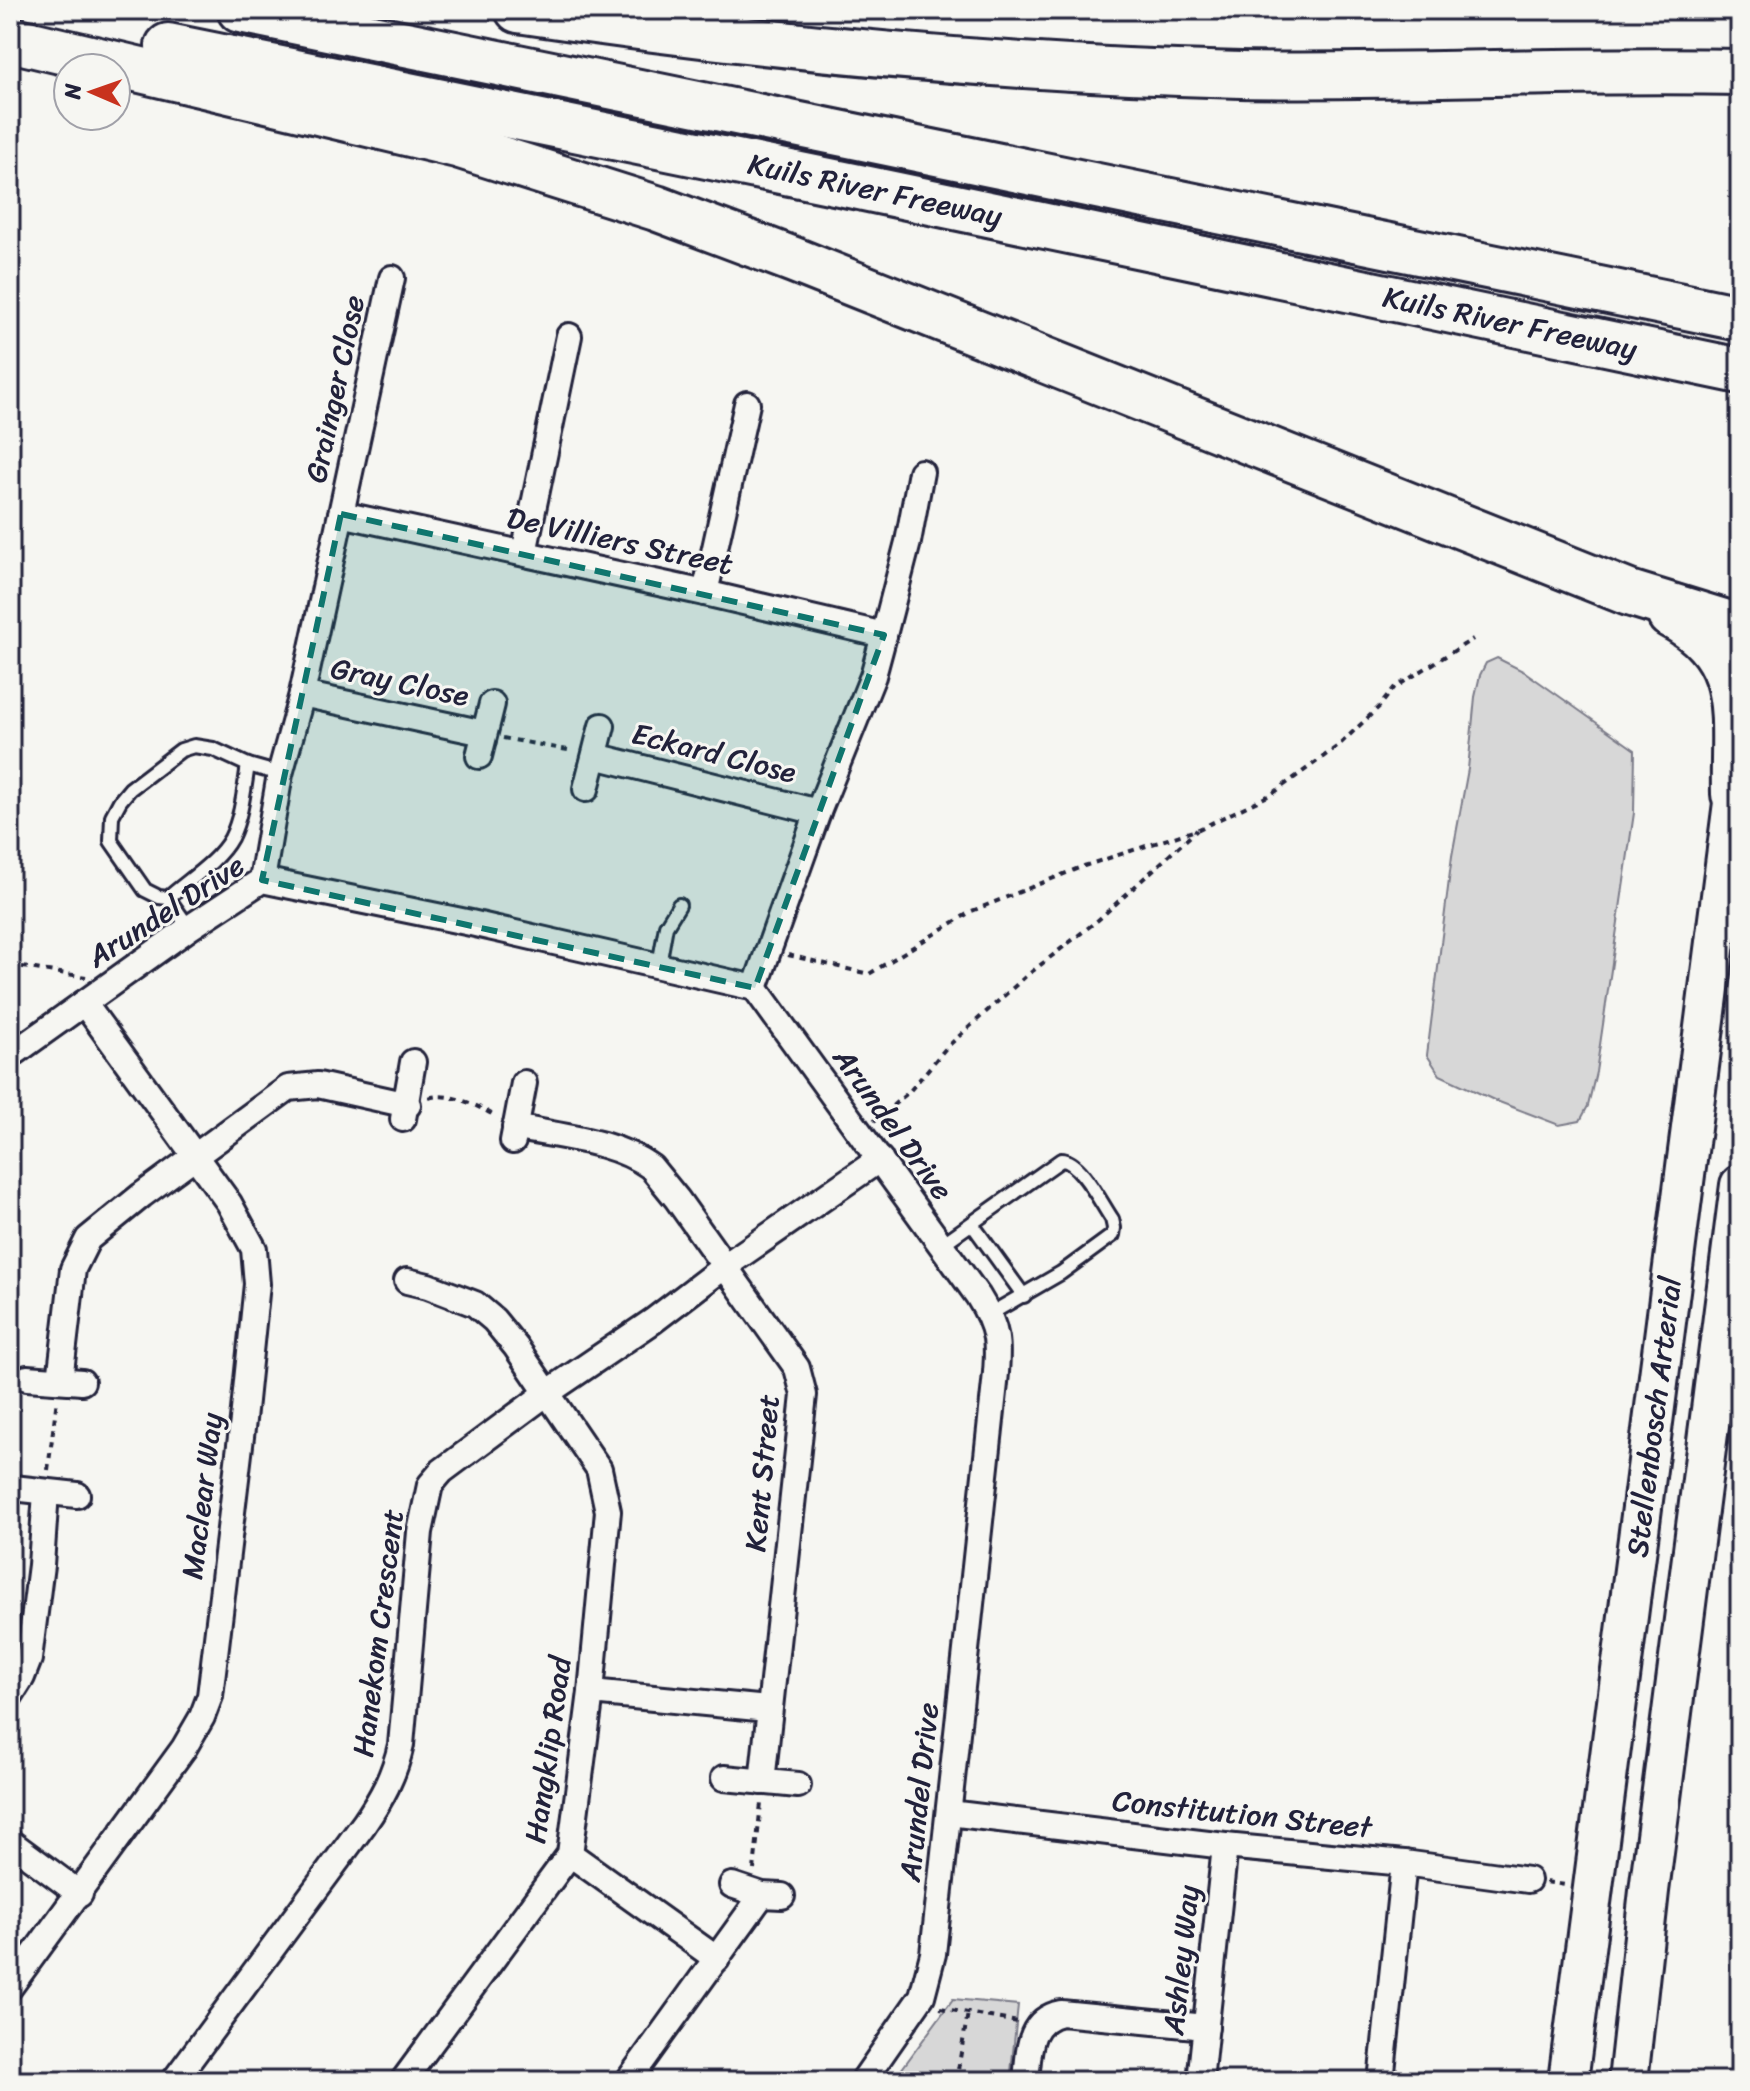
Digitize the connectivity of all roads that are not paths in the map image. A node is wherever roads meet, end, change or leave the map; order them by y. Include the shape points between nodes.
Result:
1 (240, 10) edge
2 (518, 10) edge
3 (10, 14) edge
4 (10, 39) edge
5 (1740, 72) edge
6 (392, 278) dead end
7 (1731, 316) edge
8 (569, 336) dead end
9 (1729, 369) edge
10 (747, 404) dead end
11 (921, 472) dead end
12 (341, 514) junction
13 (524, 553) junction
14 (705, 593) junction
15 (1629, 593) junction
16 (1740, 627) edge
17 (884, 635) junction
18 (302, 694) junction
19 (492, 704) dead end
20 (602, 726) dead end
21 (595, 756) junction
22 (248, 765) junction
23 (280, 774) junction
24 (1737, 774) edge
25 (586, 789) dead end
26 (818, 812) junction
27 (262, 880) junction
28 (168, 898) junction
29 (679, 905) dead end
30 (189, 928) junction
31 (659, 965) junction
32 (755, 988) junction
33 (84, 1003) junction
34 (10, 1056) edge
35 (413, 1062) dead end
36 (524, 1083) dead end
37 (196, 1157) junction
38 (880, 1159) junction
39 (1740, 1185) edge
40 (972, 1224) junction
41 (941, 1245) junction
42 (725, 1266) junction
43 (407, 1281) dead end
44 (1024, 1296) junction
45 (990, 1314) junction
46 (27, 1378) dead end
47 (547, 1393) junction
48 (13, 1488) dead end
49 (46, 1492) junction
50 (77, 1495) dead end
51 (591, 1692) junction
52 (10, 1696) edge
53 (768, 1709) junction
54 (724, 1778) dead end
55 (762, 1782) junction
56 (798, 1785) dead end
57 (949, 1813) junction
58 (10, 1842) edge
59 (1225, 1846) junction
60 (570, 1854) junction
61 (1404, 1863) junction
62 (1540, 1881) road end
63 (757, 1892) road end
64 (80, 1894) junction
65 (717, 1959) junction
66 (10, 1987) edge
67 (1206, 2027) junction
68 (174, 2081) edge
69 (403, 2081) edge
70 (628, 2081) edge
71 (863, 2081) edge
72 (1026, 2081) edge
73 (1200, 2081) edge
74 (1381, 2081) edge
75 (1568, 2081) edge
76 (1628, 2081) edge

1 - 7 highway, Kuils River Freeway
2 - 5 highway via 657,31 1089,69 1244,75
3 - 9 highway, Kuils River Freeway
4 - 15 highway via 457,145 656,208
6 - 12 street, Grainger Close
8 - 13 street
10 - 14 street
11 - 17 street
12 - 13 street, De Villiers Street
12 - 18 street
13 - 14 street, De Villiers Street
14 - 17 street, De Villiers Street
15 - 16 highway
15 - 24 highway via 1692,626 1716,651 1732,698
17 - 26 street via 873,676
18 - 19 street, Gray Close via 482,744
18 - 23 street
20 - 21 street, Eckard Close
21 - 25 street, Eckard Close
21 - 26 street, Eckard Close
22 - 23 lane
22 - 28 lane via 230,839
22 - 28 lane via 213,749 187,747 120,801 112,816 111,841 145,890
23 - 27 street
24 - 75 main road, Stellenbosch Arterial
26 - 32 street
27 - 30 street, Arundel Drive
27 - 31 street, Arundel Drive
28 - 30 lane
29 - 31 lane via 666,926
30 - 33 street, Arundel Drive
31 - 32 street, Arundel Drive
32 - 38 street, Arundel Drive
33 - 34 street, Arundel Drive
33 - 37 street, Maclear Way
35 - 37 street via 405,1112 318,1085 288,1088
36 - 42 street, Kent Street via 514,1135 619,1149 638,1158 677,1199
37 - 46 street via 102,1226 80,1251 73,1269 71,1381
37 - 64 street, Maclear Way via 248,1233 257,1265 214,1671 202,1717 184,1748
38 - 41 street, Arundel Drive
38 - 42 street, Hanekom Crescent
39 - 76 main road, Stellenbosch Arterial
40 - 41 lane
40 - 44 lane
40 - 44 lane via 1061,1160 1076,1167 1112,1219 1113,1235
41 - 45 street, Arundel Drive
42 - 47 street, Hanekom Crescent
42 - 53 street, Kent Street via 797,1368 804,1395
43 - 47 street, Hangklip Road via 475,1304 501,1329
44 - 45 lane
45 - 57 street, Arundel Drive via 998,1347
47 - 51 street, Hangklip Road via 599,1469 608,1511
47 - 68 street, Hanekom Crescent via 430,1485 420,1532 401,1745 391,1781
48 - 49 street
49 - 50 street
49 - 52 street via 29,1659
51 - 53 street
51 - 60 street, Hangklip Road
53 - 55 street, Kent Street
54 - 55 street
55 - 56 street
57 - 59 street, Constitution Street
57 - 71 street, Arundel Drive via 933,1954 922,1996
58 - 64 street
59 - 61 street, Constitution Street
59 - 67 street, Ashley Way
60 - 65 street
60 - 69 street, Hangklip Road
61 - 62 street, Constitution Street
61 - 74 street
63 - 65 street
64 - 66 street, Maclear Way
65 - 70 street
67 - 72 street via 1050,2016 1035,2028
67 - 73 street, Ashley Way

